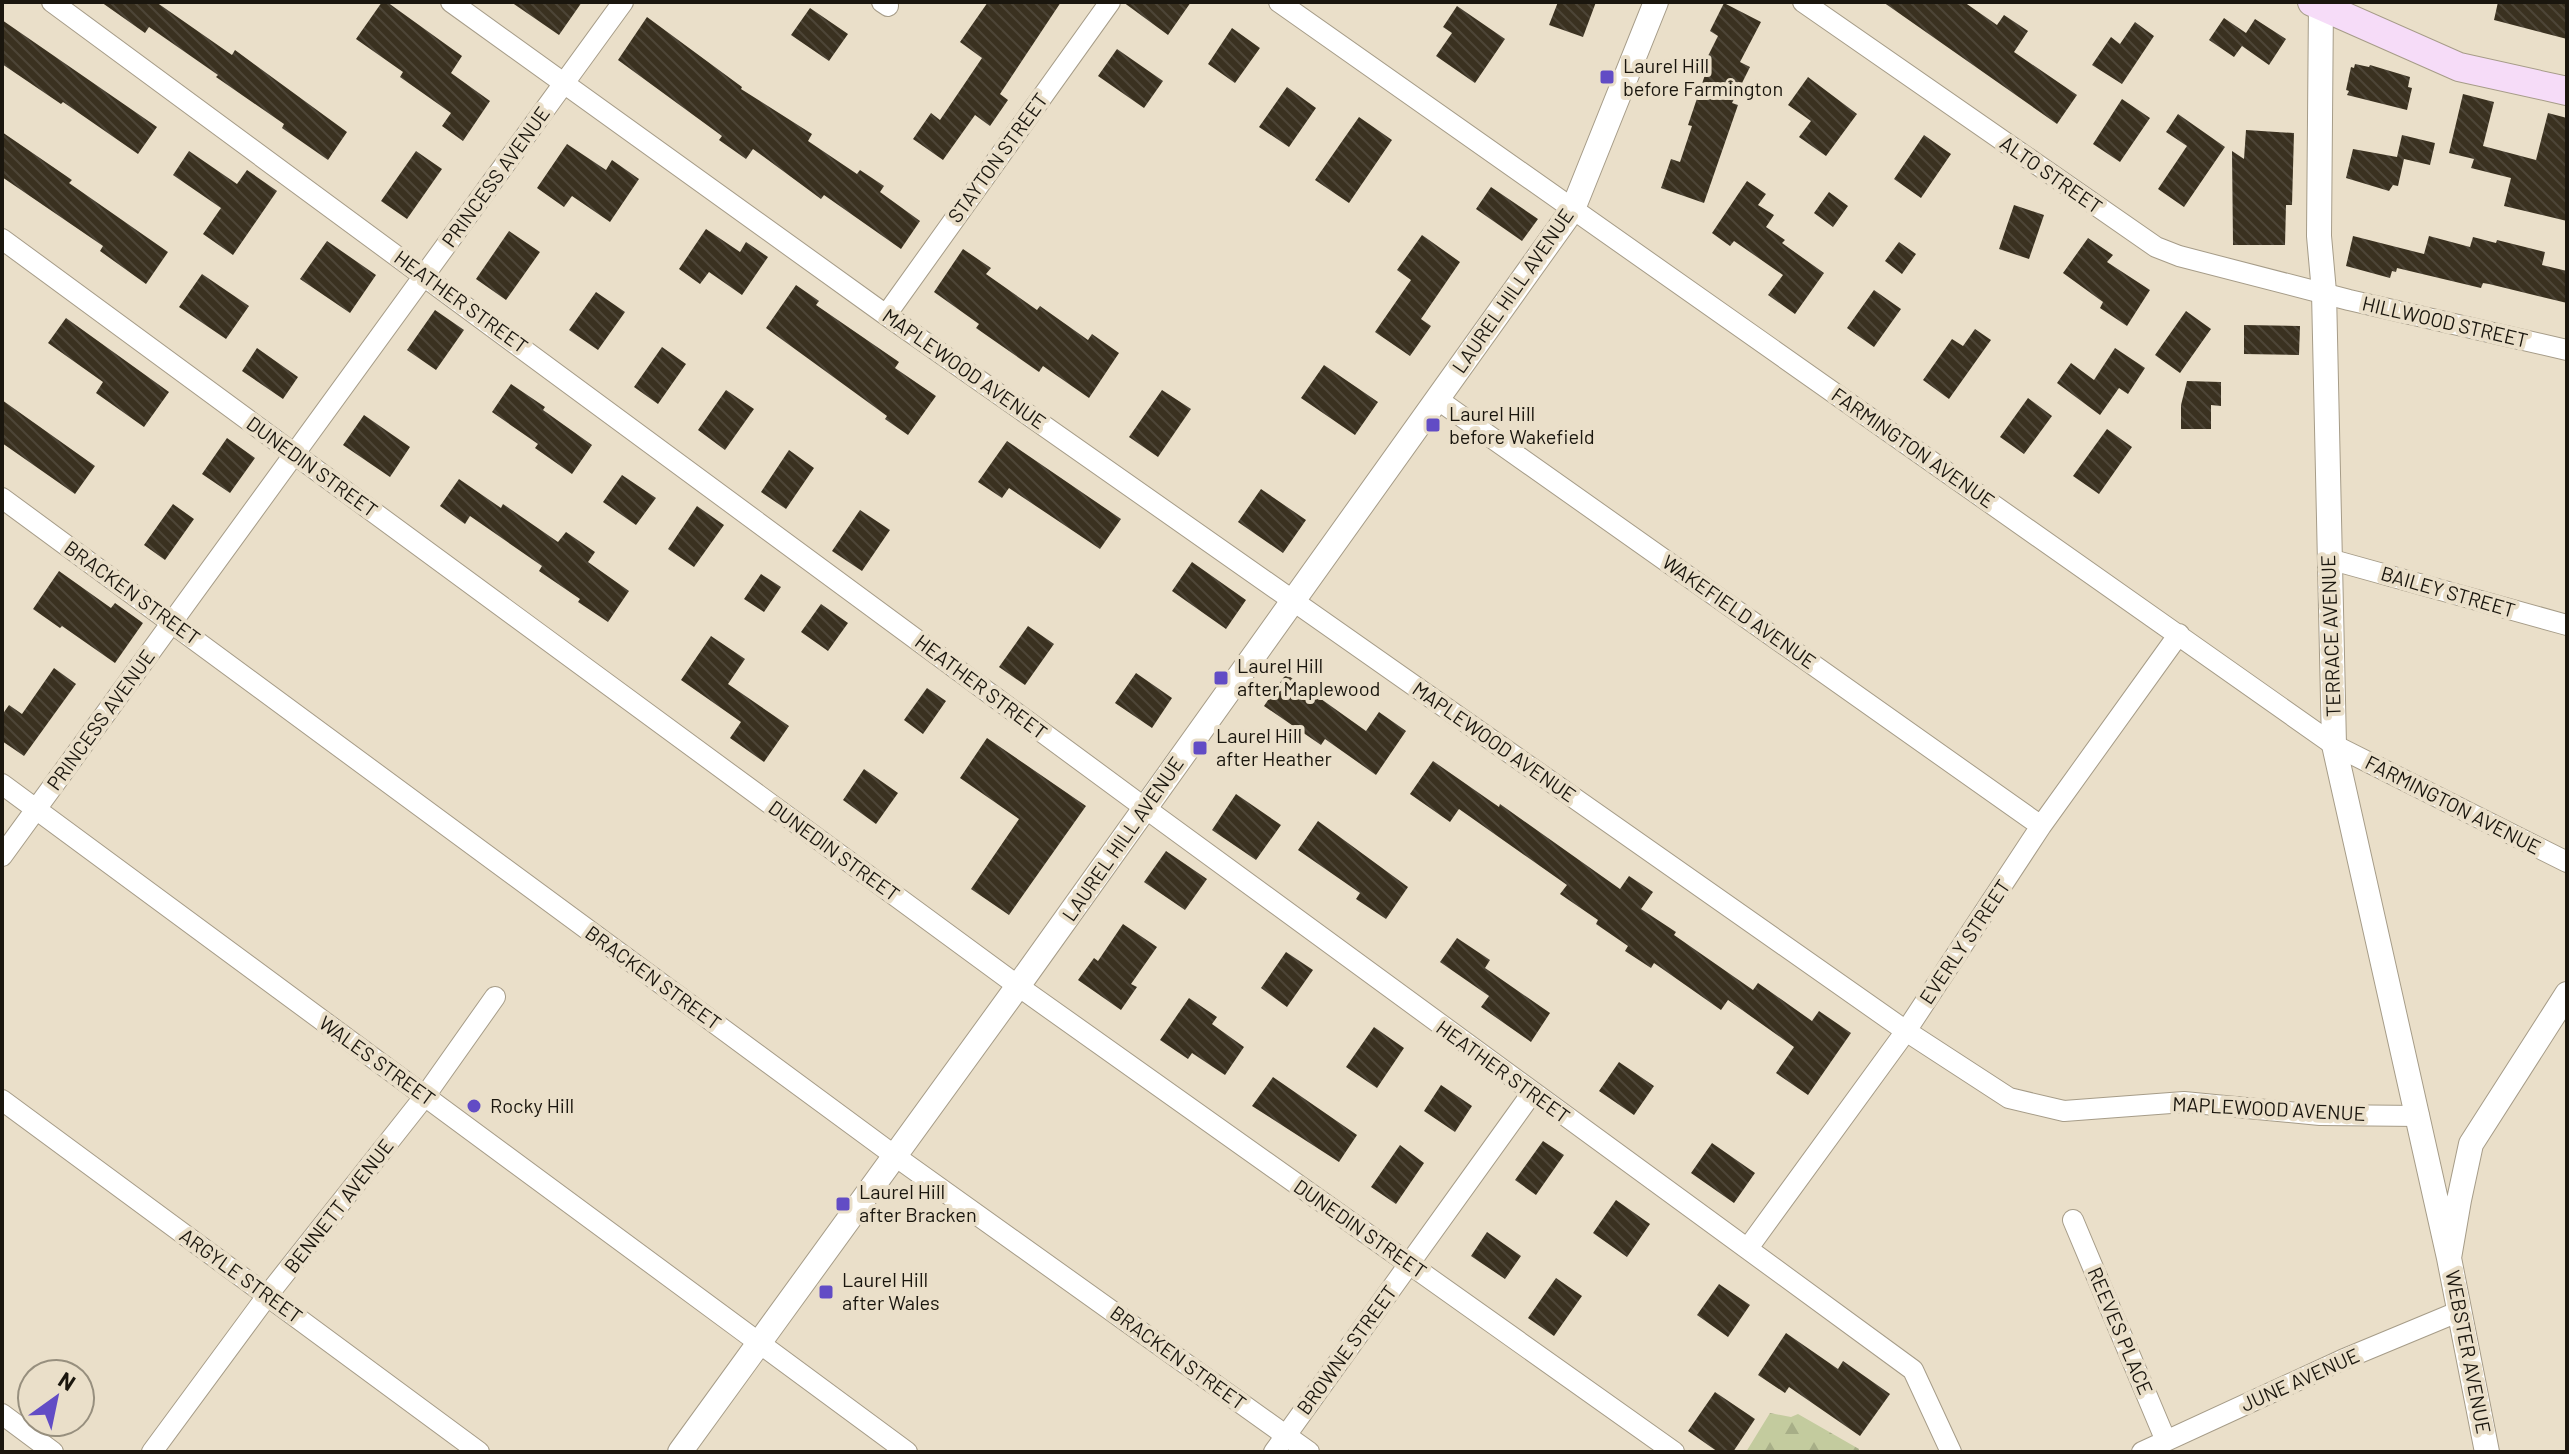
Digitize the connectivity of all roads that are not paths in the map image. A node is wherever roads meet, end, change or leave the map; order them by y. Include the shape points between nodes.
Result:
1 (52, 2) edge
2 (451, 2) edge
3 (623, 2) edge
4 (1110, 2) edge
5 (1279, 2) edge
6 (1656, 2) edge
7 (1803, 2) edge
8 (2318, 4) edge
9 (566, 82) junction
10 (2567, 91) edge
11 (1573, 209) junction
12 (2, 239) edge
13 (425, 275) junction
14 (2324, 292) junction
15 (886, 315) junction
16 (2567, 350) edge
17 (1437, 399) junction
18 (294, 454) junction
19 (2, 498) edge
20 (2329, 559) junction
21 (1292, 601) junction
22 (172, 623) junction
23 (2567, 625) edge
24 (2179, 634) junction
25 (2334, 745) junction
26 (2, 784) edge
27 (1145, 808) junction
28 (36, 809) junction
29 (2041, 826) junction
30 (2, 856) edge
31 (2567, 862) edge
32 (1018, 986) junction
33 (2567, 994) edge
34 (495, 997) dead end
35 (1906, 1031) junction
36 (1532, 1093) junction
37 (425, 1096) junction
38 (2, 1100) edge
39 (2419, 1116) junction
40 (895, 1156) junction
41 (2073, 1220) dead end
42 (1748, 1248) junction
43 (2449, 1258) junction
44 (1409, 1264) junction
45 (267, 1296) junction
46 (2460, 1311) junction
47 (760, 1344) junction
48 (2, 1414) edge
49 (2166, 1441) junction
50 (1280, 1444) edge
51 (53, 1452) edge
52 (152, 1452) edge
53 (479, 1452) edge
54 (680, 1452) edge
55 (907, 1452) edge
56 (1309, 1452) edge
57 (1674, 1452) edge
58 (1951, 1452) edge
59 (2142, 1452) edge
60 (2487, 1452) edge

1 - 13 street, HEATHER STREET
2 - 9 street, MAPLEWOOD AVENUE
3 - 9 street, PRINCESS AVENUE
4 - 15 street, STAYTON STREET
5 - 11 street, FARMINGTON AVENUE
6 - 11 street, LAUREL HILL AVENUE
7 - 14 street, ALTO STREET via 2156,247
8 - 10 main road via 2459,67
8 - 14 street, TERRACE AVENUE
9 - 13 street, PRINCESS AVENUE
9 - 15 street, MAPLEWOOD AVENUE
11 - 17 street, LAUREL HILL AVENUE
11 - 24 street, FARMINGTON AVENUE
12 - 18 street, DUNEDIN STREET
13 - 18 street, PRINCESS AVENUE
13 - 27 street, HEATHER STREET
14 - 16 street, HILLWOOD STREET
14 - 20 street, TERRACE AVENUE
15 - 21 street, MAPLEWOOD AVENUE
17 - 21 street, LAUREL HILL AVENUE
17 - 29 street, WAKEFIELD AVENUE
18 - 22 street, PRINCESS AVENUE
18 - 32 street, DUNEDIN STREET
19 - 22 street, BRACKEN STREET
20 - 23 street, BAILEY STREET
20 - 25 street, TERRACE AVENUE
21 - 27 street, LAUREL HILL AVENUE
21 - 35 street, MAPLEWOOD AVENUE
22 - 28 street, PRINCESS AVENUE
22 - 40 street, BRACKEN STREET
24 - 25 street, FARMINGTON AVENUE
24 - 29 street, EVERLY STREET
25 - 31 street, FARMINGTON AVENUE
25 - 39 street, TERRACE AVENUE
26 - 28 street, WALES STREET
27 - 32 street, LAUREL HILL AVENUE
27 - 36 street, HEATHER STREET
28 - 30 street, PRINCESS AVENUE
28 - 37 street, WALES STREET
29 - 35 street, EVERLY STREET
32 - 40 street, LAUREL HILL AVENUE
32 - 44 street, DUNEDIN STREET
33 - 43 street, WEBSTER AVENUE via 2471,1144
34 - 37 street, BENNETT AVENUE
35 - 39 street, MAPLEWOOD AVENUE via 2009,1098 2064,1111 2184,1102 2320,1115
35 - 42 street, EVERLY STREET
36 - 42 street, HEATHER STREET
36 - 44 street, BROWNE STREET
37 - 45 street, BENNETT AVENUE
37 - 47 street, WALES STREET
38 - 45 street, ARGYLE STREET
39 - 43 street, TERRACE AVENUE
40 - 47 street, LAUREL HILL AVENUE
40 - 50 street, BRACKEN STREET
41 - 49 street, REEVES PLACE
42 - 58 street, HEATHER STREET via 1913,1370
43 - 46 street, WEBSTER AVENUE
44 - 50 street, BROWNE STREET
44 - 57 street, DUNEDIN STREET
45 - 52 street, BENNETT AVENUE
45 - 53 street, ARGYLE STREET
46 - 49 street, JUNE AVENUE
46 - 60 street, WEBSTER AVENUE
47 - 54 street, LAUREL HILL AVENUE
47 - 55 street, WALES STREET
48 - 51 street
49 - 59 street, JUNE AVENUE
50 - 56 street, BRACKEN STREET

